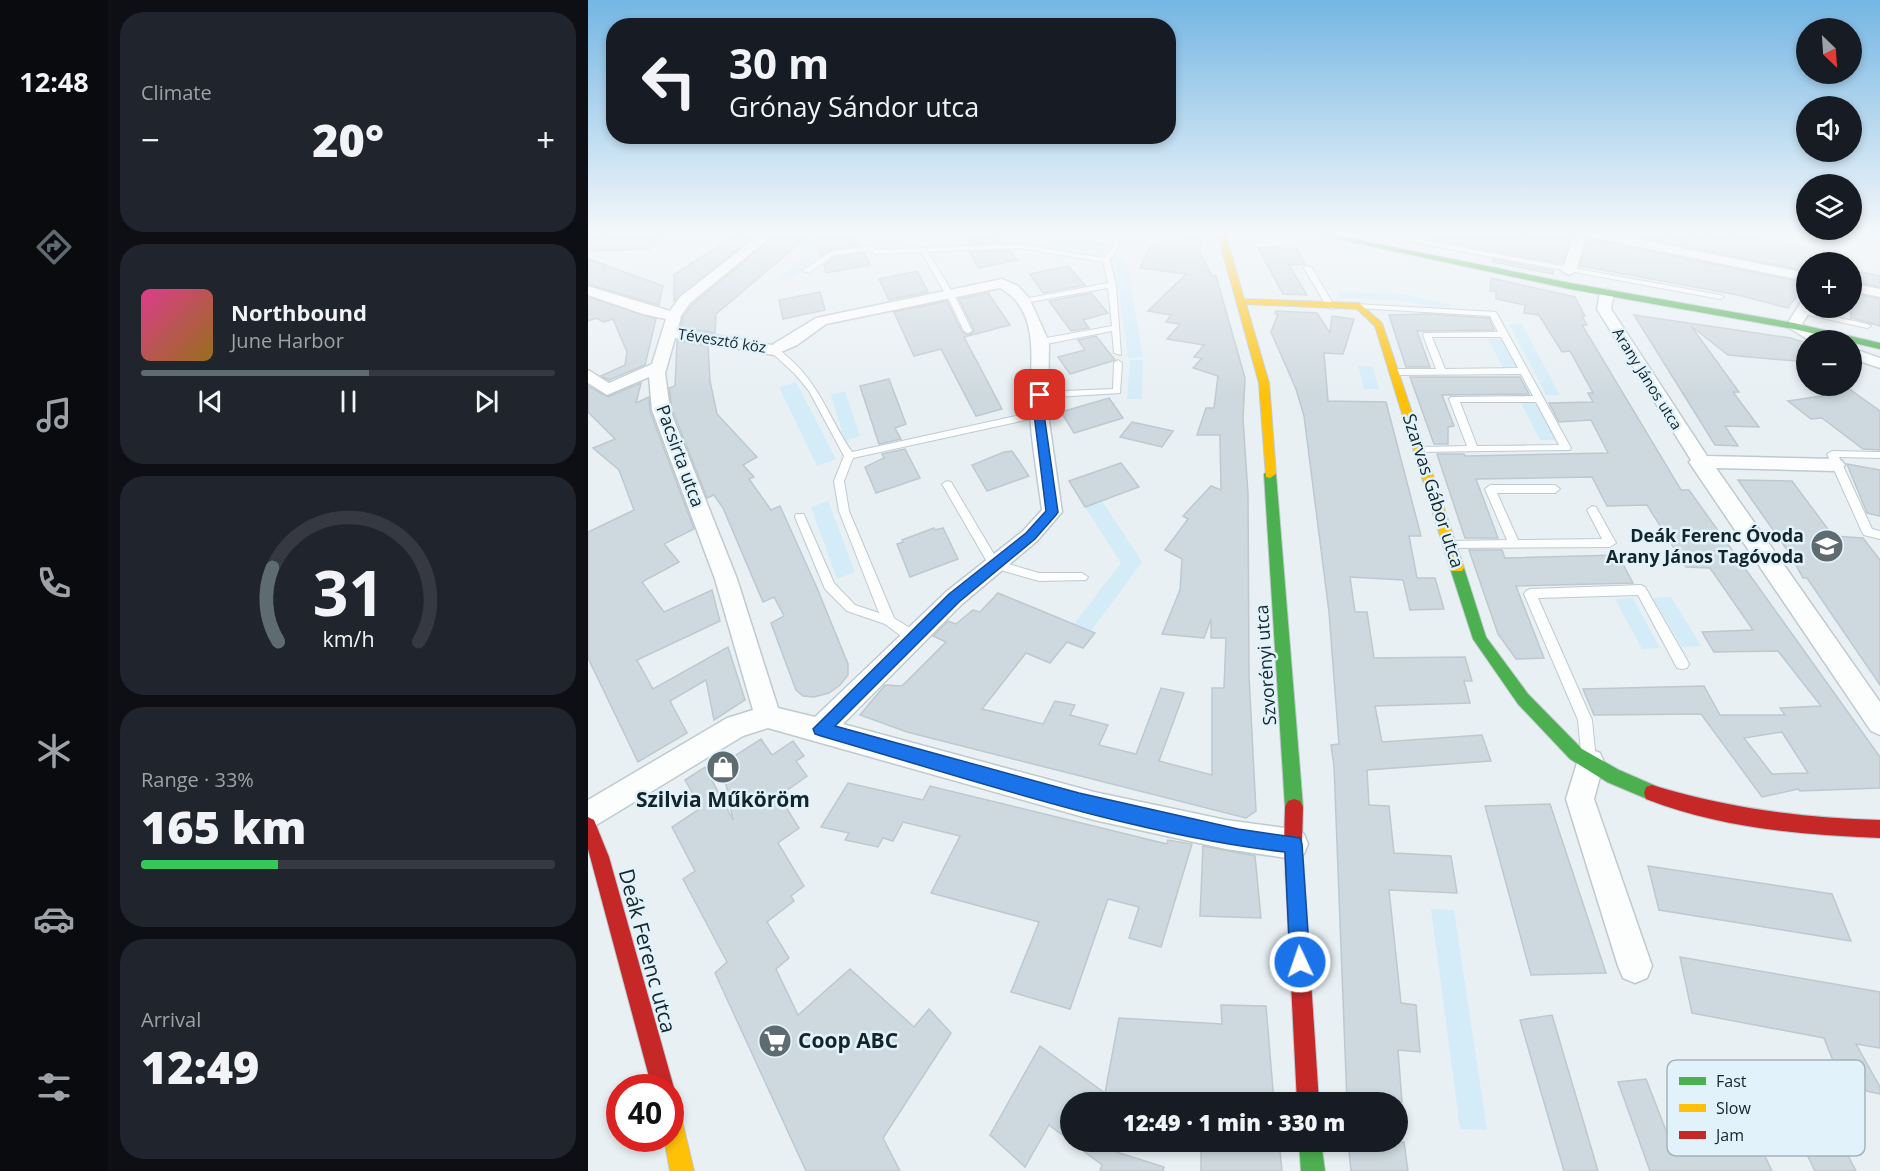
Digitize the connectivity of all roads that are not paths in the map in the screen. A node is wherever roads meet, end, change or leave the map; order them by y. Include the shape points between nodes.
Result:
1 (702, 287) edge
2 (943, 287) edge
3 (982, 287) edge
4 (1009, 287) edge
5 (1103, 287) edge
6 (1112, 287) edge
7 (1236, 287) edge
8 (1319, 287) edge
9 (1576, 287) edge
10 (1660, 287) edge
11 (1862, 289) edge
12 (588, 290) edge
13 (947, 293) junction
14 (1607, 293) junction
15 (1880, 293) edge
16 (1720, 297) dead end
17 (1024, 301) junction
18 (1240, 301) junction
19 (1359, 306) junction
20 (1331, 307) junction
21 (1799, 318) edge
22 (1839, 318) edge
23 (672, 324) junction
24 (1794, 326) junction
25 (1867, 326) dead end
26 (1115, 328) junction
27 (1801, 330) edge
28 (968, 332) dead end
29 (1504, 334) junction
30 (1041, 342) junction
31 (1880, 346) edge
32 (774, 350) junction
33 (1862, 357) edge
34 (1880, 363) edge
35 (658, 367) junction
36 (1441, 371) junction
37 (1525, 371) junction
38 (1394, 372) junction
39 (588, 375) edge
40 (1040, 395) junction
41 (1539, 399) junction
42 (1039, 414) junction
43 (1473, 449) junction
44 (1419, 450) junction
45 (849, 456) junction
46 (1880, 456) edge
47 (1699, 462) junction
48 (1835, 465) junction
49 (947, 484) dead end
50 (1555, 489) dead end
51 (1592, 510) dead end
52 (800, 517) dead end
53 (1880, 535) edge
54 (1514, 544) junction
55 (1450, 545) junction
56 (994, 564) junction
57 (1082, 577) dead end
58 (888, 621) junction
59 (913, 637) junction
60 (1682, 664) dead end
61 (768, 717) junction
62 (1880, 723) edge
63 (821, 729) junction
64 (1590, 762) junction
65 (588, 816) edge
66 (588, 826) edge
67 (1880, 829) edge
68 (1293, 844) junction
69 (1635, 966) dead end
70 (659, 1074) edge
71 (1307, 1092) edge
72 (678, 1152) edge
73 (1311, 1152) edge
74 (682, 1171) edge
75 (1313, 1171) edge

1 - 23 street, Pacsirta utca via 685,300
2 - 13 lane
3 - 13 street
4 - 17 street
5 - 17 lane
6 - 26 lane
7 - 18 street, Szvorényi utca
8 - 20 lane
9 - 14 street
10 - 16 lane
11 - 15 street
12 - 23 street, Tévesztő köz via 648,311
13 - 28 lane via 960,310
13 - 32 street via 821,321
14 - 24 street
14 - 47 street, Arany János utca via 1604,309
17 - 30 street
18 - 20 street
18 - 68 street, Szvorényi utca via 1264,383 1287,696
19 - 20 street
19 - 29 lane via 1493,314
19 - 38 street, Szarvas Gábor utca via 1379,325
21 - 24 street
22 - 25 lane
23 - 32 street, Tévesztő köz
23 - 35 street, Pacsirta utca
24 - 27 street
24 - 31 street
26 - 30 lane
26 - 40 lane via 1117,391
29 - 36 lane via 1427,335
29 - 37 lane
30 - 40 street
32 - 45 lane via 792,364 817,396
33 - 34 street
35 - 39 street via 607,390
35 - 61 street, Pacsirta utca via 661,410 726,579
36 - 37 lane
36 - 38 lane
37 - 41 lane
38 - 44 street, Szarvas Gábor utca
40 - 42 street
41 - 43 lane via 1454,399
41 - 43 lane via 1566,448
42 - 45 lane
42 - 56 street via 1052,512 1030,536
43 - 44 lane
44 - 55 street, Szarvas Gábor utca
45 - 58 lane via 839,481 844,511
46 - 48 lane via 1832,454
47 - 48 street
47 - 62 street, Arany János utca
48 - 53 lane via 1868,532
49 - 56 lane
50 - 54 lane via 1490,489
51 - 54 lane via 1610,543
52 - 58 lane via 829,586 851,609
54 - 55 lane
55 - 64 street, Szarvas Gábor utca via 1480,639 1499,672 1525,705
56 - 57 lane via 1039,577
56 - 59 street
58 - 59 lane
59 - 63 street
60 - 64 lane via 1641,590 1530,594 1585,720
61 - 63 street
61 - 65 street via 736,726
63 - 68 street via 1079,802 1238,838
64 - 67 street, Szarvas Gábor utca via 1633,785 1706,812 1821,829
64 - 69 street via 1580,799
66 - 70 street, Deák Ferenc utca
68 - 71 street, Szvorényi utca
72 - 74 street
73 - 75 street

